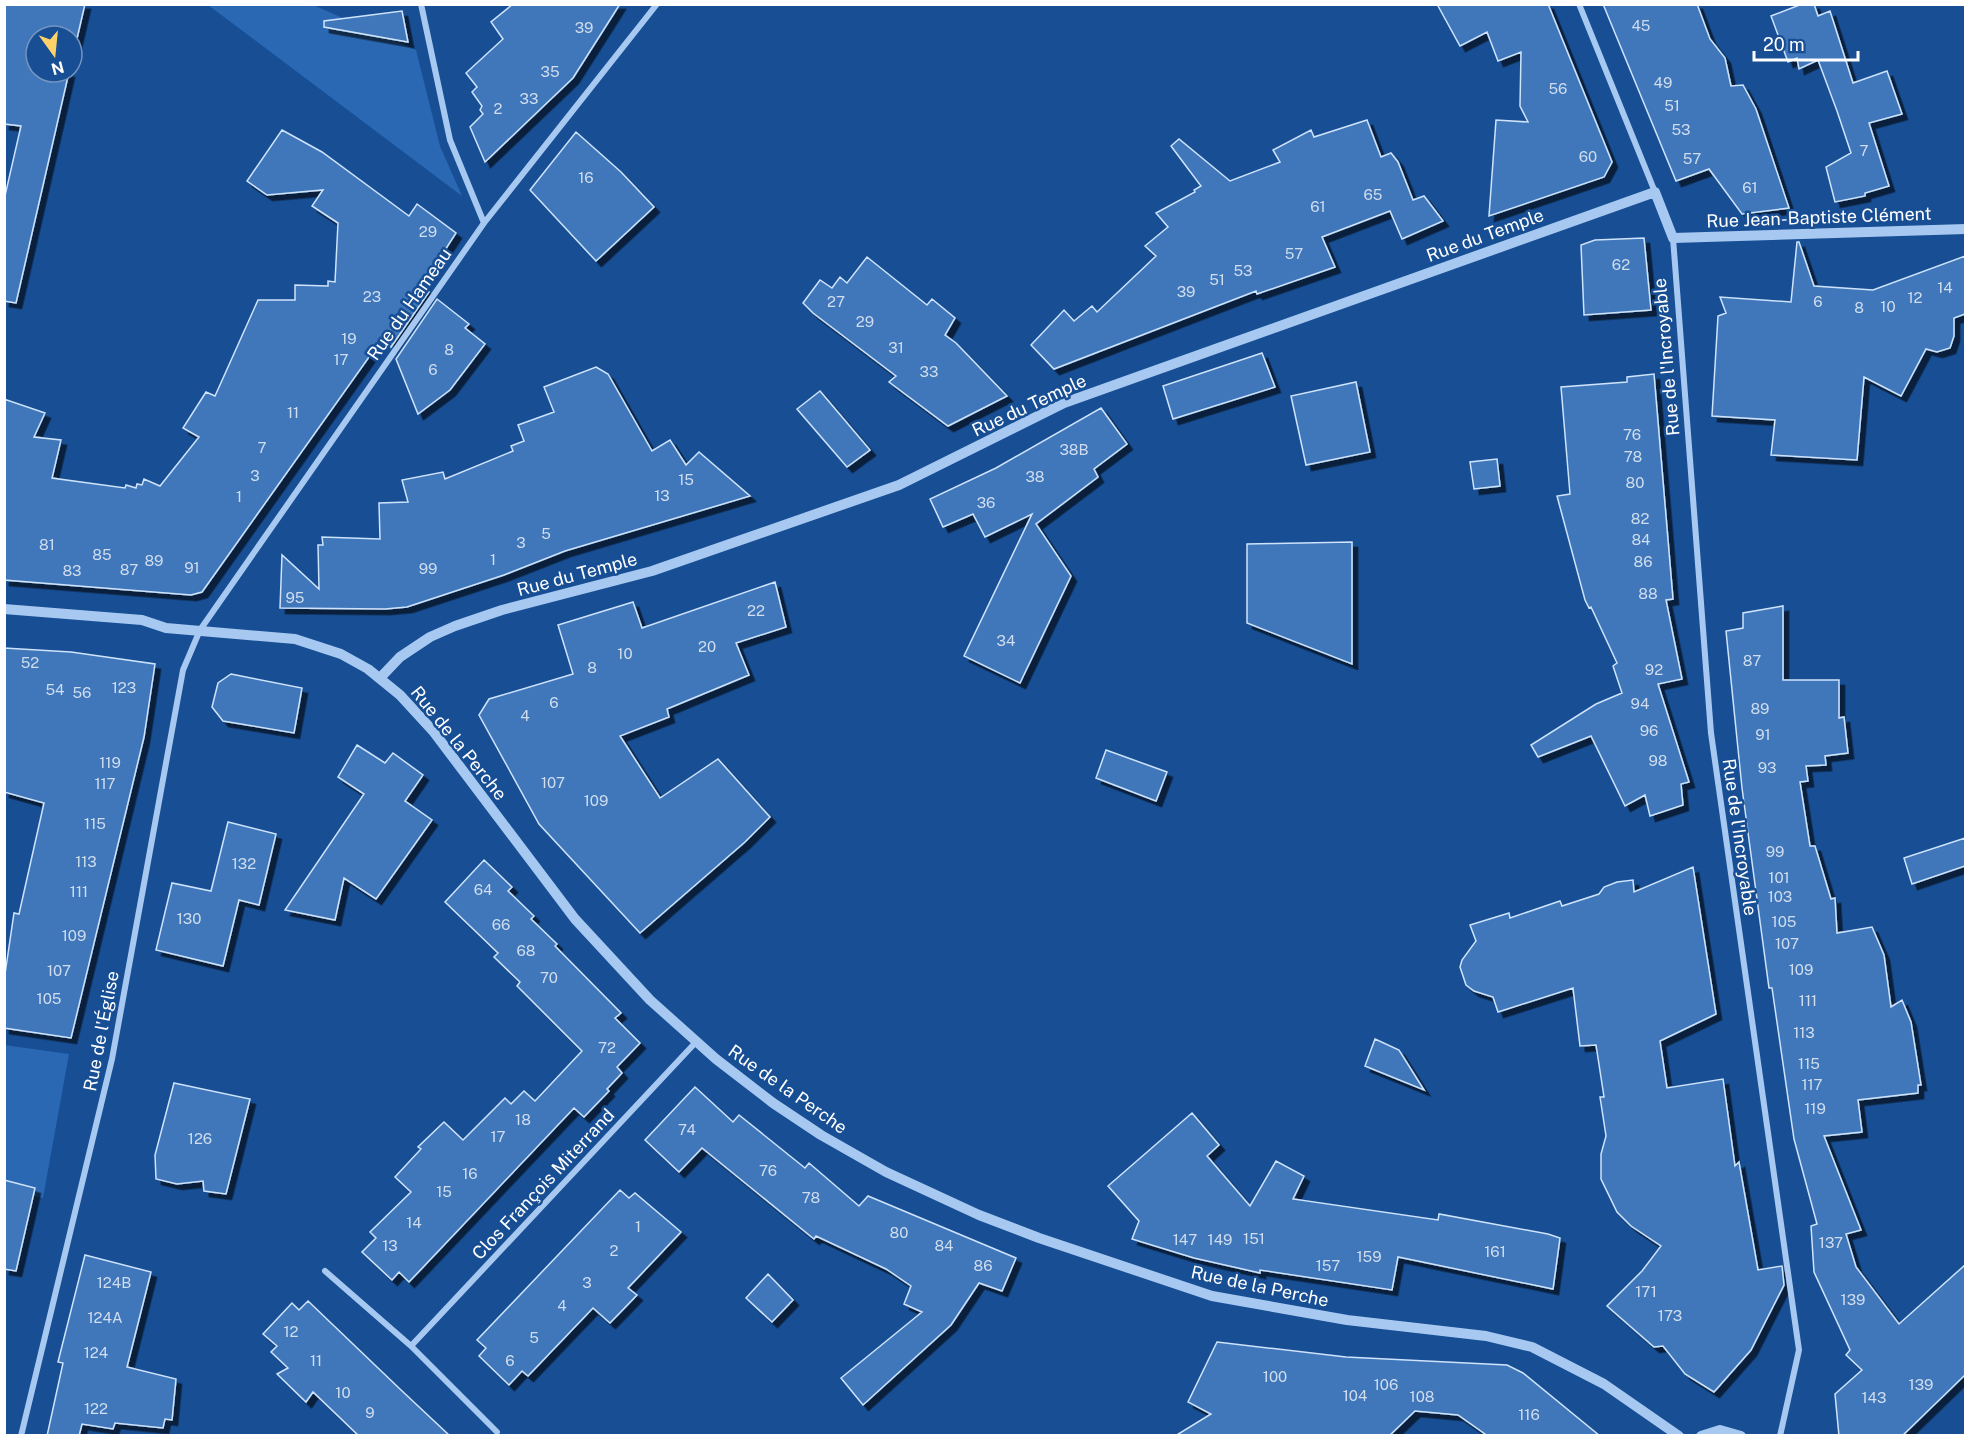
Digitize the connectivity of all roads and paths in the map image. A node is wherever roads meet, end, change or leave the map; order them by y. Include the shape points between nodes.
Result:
1 (421, 4) edge
2 (657, 4) edge
3 (1579, 4) edge
4 (1655, 192) junction
5 (484, 223) junction
6 (1965, 229) edge
7 (1674, 238) junction
8 (4, 609) edge
9 (200, 630) junction
10 (380, 678) junction
11 (696, 1042) junction
12 (325, 1271) dead end
13 (411, 1346) junction
14 (497, 1432) dead end
15 (21, 1436) edge
16 (1679, 1436) edge
17 (1701, 1436) edge
18 (1741, 1436) edge
19 (1780, 1436) edge

1 - 5 street via 450,140
2 - 5 street, Rue du Hameau
3 - 4 street
4 - 7 street
4 - 10 street, Rue du Temple via 1064,403 899,485 652,571 455,626 406,653
5 - 9 street, Rue du Hameau
6 - 7 street, Rue Jean-Baptiste Clément
7 - 19 street, Rue de l'Incroyable via 1711,733 1799,1350
8 - 9 street, Rue de la Perche via 142,620 166,628
9 - 10 street, Rue de la Perche via 307,641 341,654
9 - 15 street, Rue de l'Église via 183,670 112,1059
10 - 11 street, Rue de la Perche via 433,731 596,943
11 - 13 street, Clos François Miterrand
11 - 16 street, Rue de la Perche via 821,1135 886,1172 979,1215 1212,1296 1347,1320 1486,1336 1532,1347 1604,1383
12 - 13 street
13 - 14 street
17 - 18 street via 1720,1430

